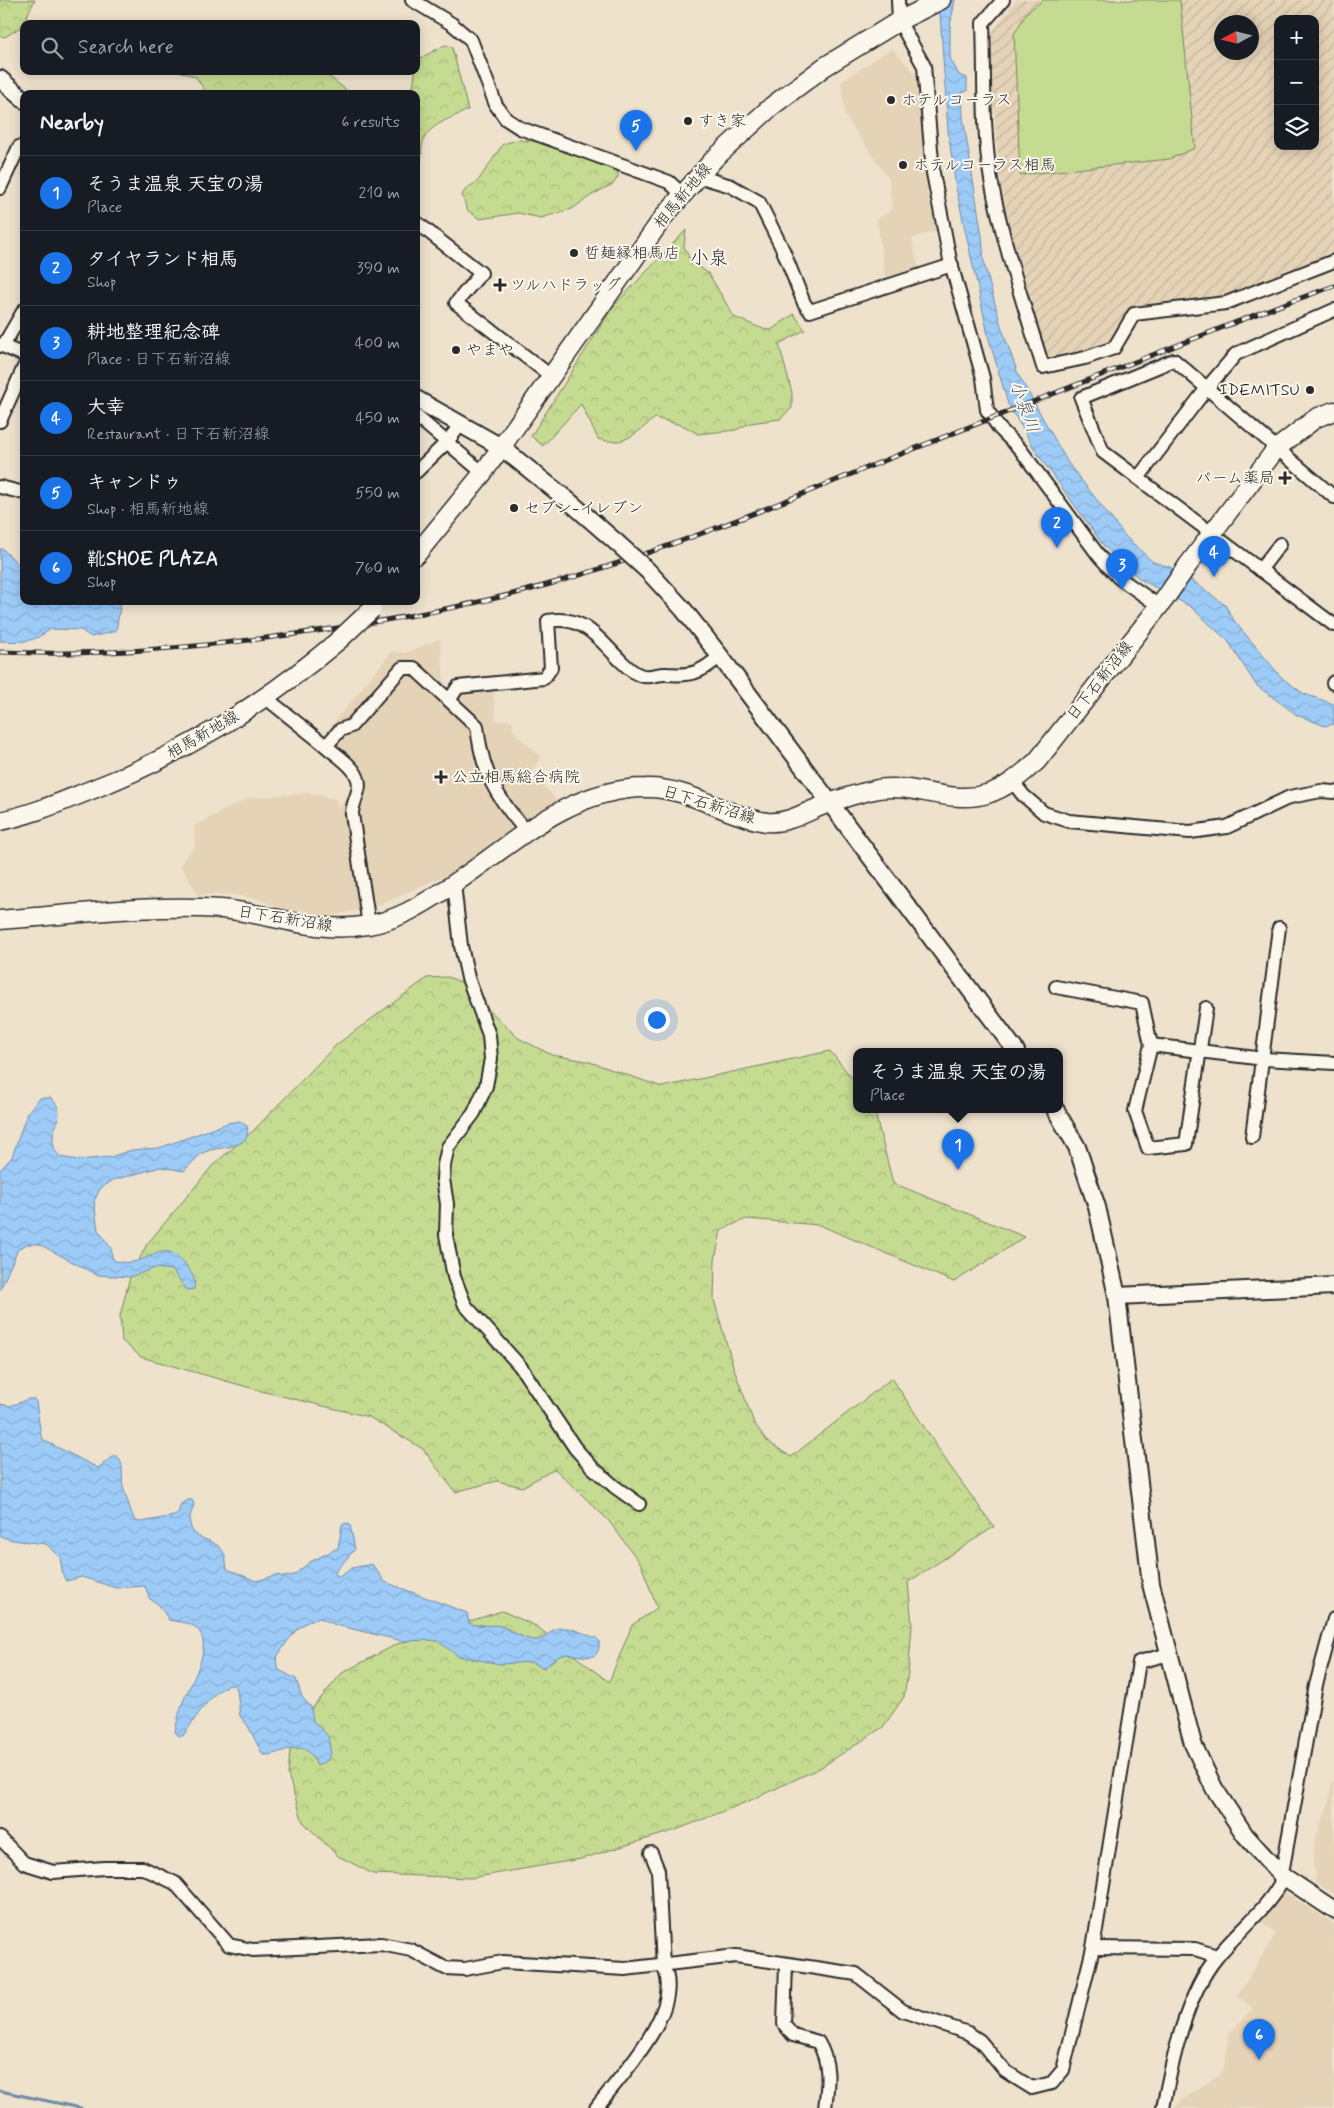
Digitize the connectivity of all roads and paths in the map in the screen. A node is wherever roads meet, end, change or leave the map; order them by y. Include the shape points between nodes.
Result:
1 (412, 0) edge
2 (898, 0) edge
3 (941, 0) edge
4 (1004, 0) edge
5 (899, 21) junction
6 (0, 79) edge
7 (20, 96) edge
8 (20, 148) edge
9 (698, 176) junction
10 (0, 188) edge
11 (682, 194) junction
12 (420, 225) edge
13 (1334, 262) edge
14 (952, 265) junction
15 (1334, 310) edge
16 (20, 316) edge
17 (1, 346) edge
18 (20, 353) edge
19 (551, 376) junction
20 (20, 377) edge
21 (1207, 388) junction
22 (420, 401) edge
23 (1334, 410) edge
24 (420, 419) edge
25 (0, 421) edge
26 (461, 424) junction
27 (447, 442) junction
28 (501, 446) junction
29 (1276, 449) junction
30 (420, 468) edge
31 (483, 473) junction
32 (1138, 478) junction
33 (0, 486) edge
34 (20, 492) edge
35 (1334, 497) edge
36 (1211, 534) junction
37 (1280, 544) dead end
38 (420, 549) edge
39 (1260, 570) junction
40 (1162, 603) junction
41 (375, 605) edge
42 (1334, 626) edge
43 (720, 656) junction
44 (266, 698) junction
45 (450, 699) junction
46 (326, 746) junction
47 (1013, 782) junction
48 (1334, 792) edge
49 (830, 803) junction
50 (0, 821) edge
51 (527, 832) junction
52 (454, 884) junction
53 (0, 920) edge
54 (369, 925) junction
55 (1279, 928) dead end
56 (1056, 987) dead end
57 (1206, 1008) dead end
58 (1152, 1045) junction
59 (1014, 1048) edge
60 (1200, 1051) junction
61 (1264, 1059) junction
62 (1334, 1063) edge
63 (1057, 1113) edge
64 (1252, 1137) dead end
65 (1334, 1286) edge
66 (1117, 1296) junction
67 (639, 1504) dead end
68 (1334, 1619) edge
69 (1170, 1654) junction
70 (0, 1838) edge
71 (651, 1853) dead end
72 (1280, 1874) junction
73 (1334, 1910) edge
74 (1093, 1948) junction
75 (1217, 1956) junction
76 (786, 1964) junction
77 (663, 1966) junction
78 (596, 2108) edge
79 (825, 2108) edge
80 (1163, 2108) edge

1 - 11 street via 452,24 471,40 496,104 506,118 520,128 669,182
2 - 5 street
3 - 5 main road, 相馬新地線
4 - 13 street via 983,24 983,91 991,178 1007,250 1043,367 1114,348 1134,314 1226,303
5 - 9 main road, 相馬新地線 via 824,67 772,106
5 - 14 street via 924,66 933,173
6 - 7 street
8 - 10 street
9 - 11 main road, 相馬新地線
9 - 14 street via 731,186 760,202 810,311
11 - 19 main road, 相馬新地線
12 - 19 street via 481,273 456,304
14 - 40 street via 982,378 987,410 1118,577
15 - 21 street via 1236,354
16 - 17 street
17 - 18 street
19 - 28 main road, 相馬新地線
20 - 25 street
21 - 29 street
21 - 32 street
21 - 32 street via 1174,360 1080,398 1103,452
22 - 26 street
23 - 29 main road, 日下石新沼線 via 1316,418
24 - 27 street
26 - 27 street
26 - 28 street
27 - 30 street
27 - 31 street
28 - 31 main road, 相馬新地線
28 - 43 street, bridge via 648,571
29 - 35 street
29 - 36 main road, 日下石新沼線
31 - 38 main road, 相馬新地線
32 - 36 street
33 - 34 street
36 - 39 street
36 - 40 main road, 日下石新沼線
37 - 39 street
39 - 42 street
40 - 47 main road, 日下石新沼線 via 1037,761
41 - 44 main road, 相馬新地線, bridge via 297,676
43 - 45 street via 686,675 662,673 642,676 630,670 590,630 563,618 548,621 551,668 544,678 458,687
43 - 49 street
44 - 46 street
44 - 50 main road, 相馬新地線 via 174,754 49,807
45 - 46 street via 414,668 402,668 351,726 340,730
45 - 51 street via 477,726 480,753 494,789
46 - 54 street via 357,773 360,783 352,814
47 - 48 street via 1044,813 1069,820 1190,832 1227,827 1290,798 1321,791
47 - 49 main road, 日下石新沼線 via 987,794 962,797 879,789
49 - 51 main road, 日下石新沼線 via 801,816 771,822 745,817 689,795 648,788 616,790 570,805
49 - 59 street
51 - 52 main road, 日下石新沼線
52 - 54 main road, 日下石新沼線 via 418,907
52 - 67 street via 461,946 468,978 489,1035 491,1059 486,1086 474,1113 448,1147 444,1165 446,1235 454,1277 466,1305 520,1366 575,1448 610,1482
53 - 54 main road, 日下石新沼線 via 192,908 223,910 322,927
55 - 61 street
56 - 58 street via 1142,1003
57 - 60 street
58 - 60 street
58 - 60 street via 1135,1111 1148,1148 1186,1144
60 - 61 street
61 - 62 street
61 - 64 street
63 - 66 street via 1077,1147 1097,1208
65 - 66 street
66 - 69 street via 1151,1584
68 - 72 street via 1316,1685
69 - 72 street via 1193,1744 1214,1788 1246,1835
69 - 74 street via 1139,1662
70 - 77 street via 24,1863 53,1872 143,1868 175,1883 229,1945 253,1950 381,1944 412,1950 445,1968 465,1969 503,1962 625,1969
71 - 77 street via 658,1870
72 - 73 street
72 - 75 street via 1280,1884 1272,1898
74 - 75 street via 1194,1949
74 - 76 street via 1063,2070 1052,2083 1032,2088 1005,2072 980,2041 968,2033 902,2011 856,1974
75 - 80 street via 1191,2004 1172,2060
76 - 77 street via 736,1956
76 - 79 street via 784,2024 794,2035 818,2042 825,2054 829,2074
77 - 78 street via 668,1976 663,2014 637,2057

